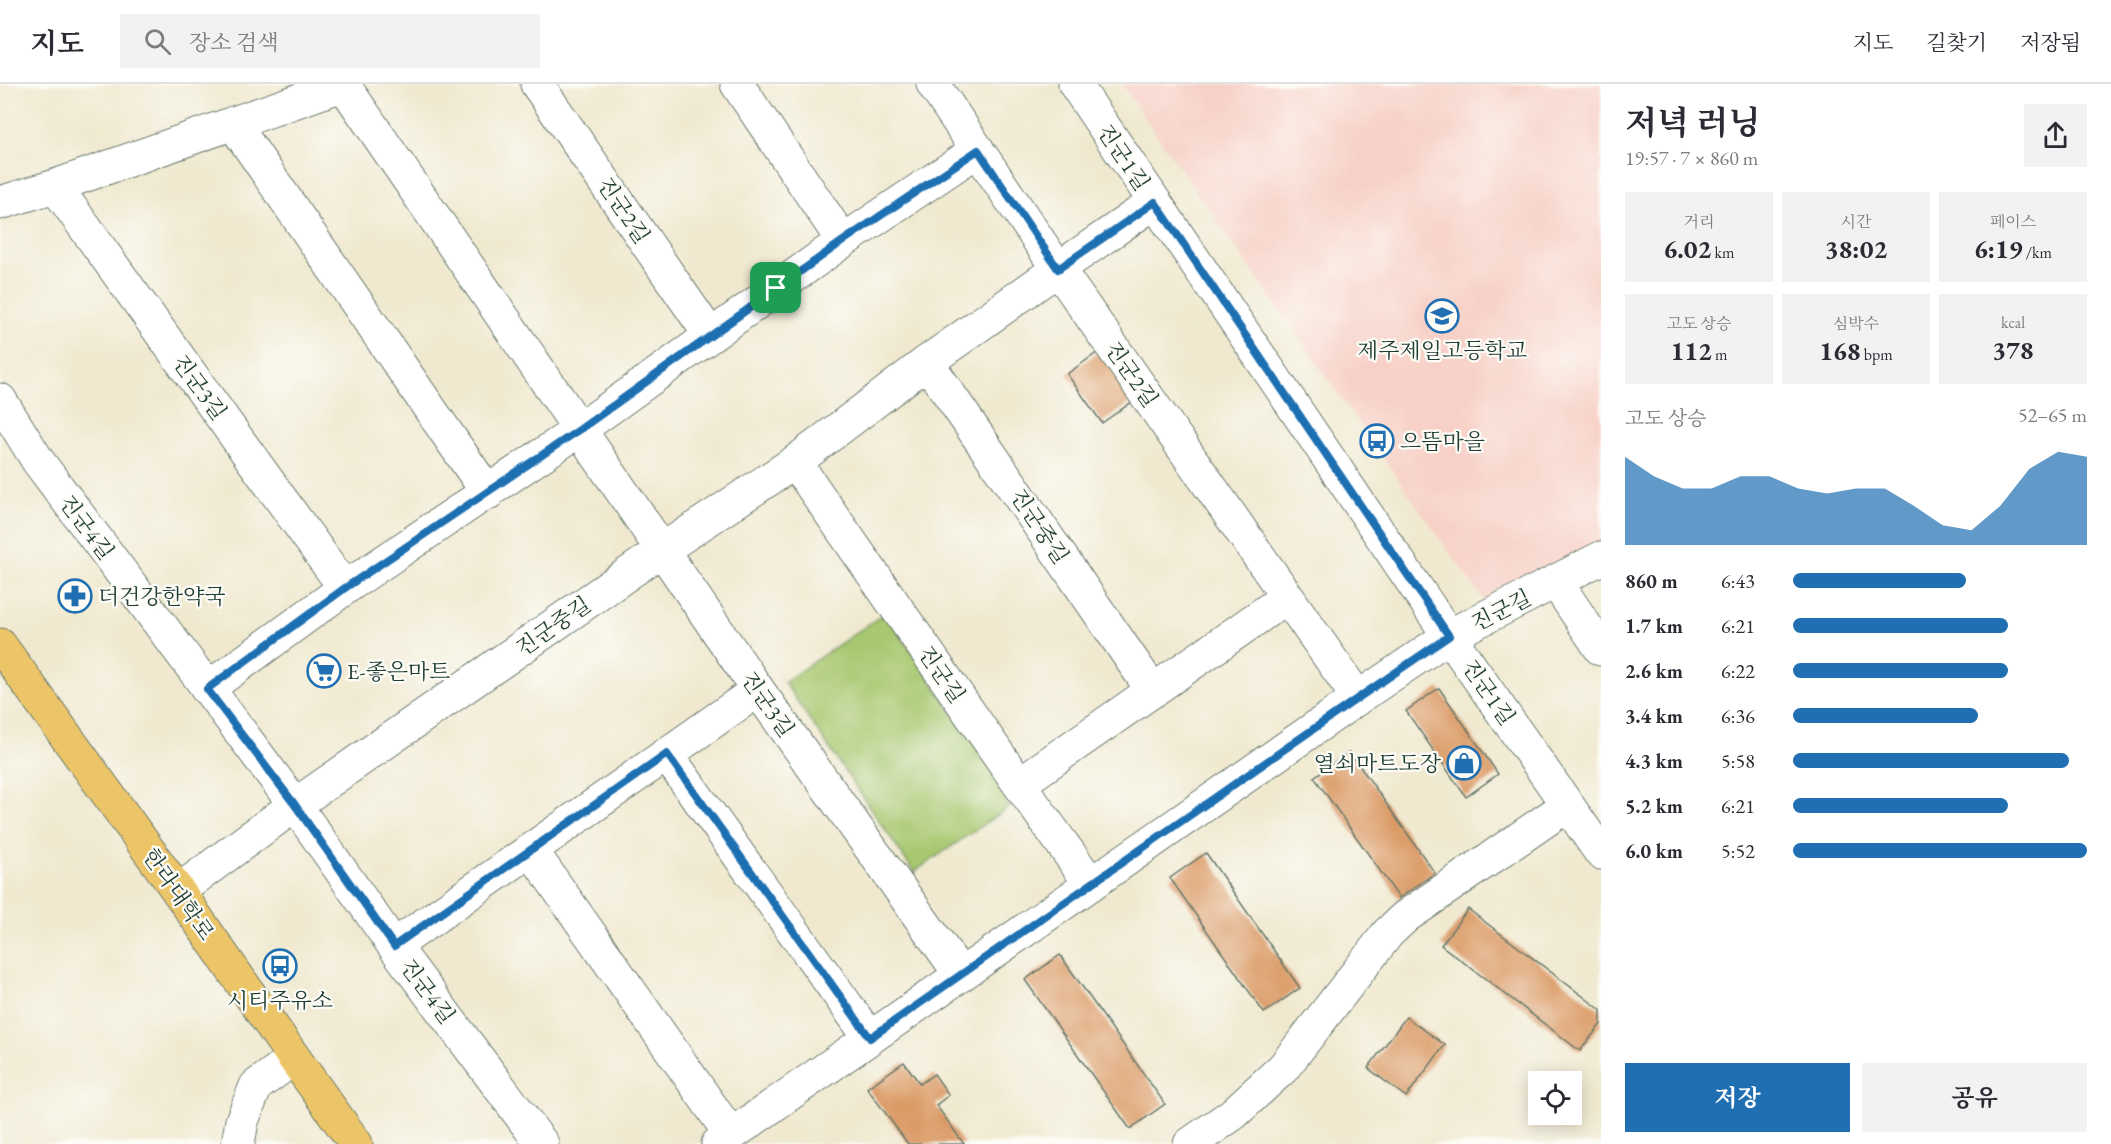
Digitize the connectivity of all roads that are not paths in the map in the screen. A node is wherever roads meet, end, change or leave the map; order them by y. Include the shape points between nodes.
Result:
1 (344, 84) edge
2 (537, 84) edge
3 (737, 84) edge
4 (933, 84) edge
5 (1075, 84) edge
6 (233, 123) junction
7 (978, 150) junction
8 (55, 186) junction
9 (1155, 202) junction
10 (0, 203) edge
11 (843, 241) junction
12 (1058, 269) junction
13 (710, 335) junction
14 (927, 362) junction
15 (0, 400) edge
16 (579, 430) junction
17 (795, 462) junction
18 (488, 493) junction
19 (662, 550) junction
20 (1601, 558) edge
21 (1556, 582) junction
22 (345, 588) junction
23 (1287, 597) junction
24 (1449, 636) junction
25 (0, 645) edge
26 (1601, 649) edge
27 (207, 689) junction
28 (758, 690) junction
29 (1153, 691) junction
30 (1358, 698) junction
31 (667, 754) junction
32 (1019, 784) junction
33 (295, 805) junction
34 (1568, 805) junction
35 (531, 850) junction
36 (1601, 853) edge
37 (1091, 884) junction
38 (178, 891) junction
39 (394, 946) junction
40 (961, 975) junction
41 (870, 1038) junction
42 (294, 1058) junction
43 (725, 1139) edge
44 (238, 1144) edge
45 (356, 1144) edge
46 (542, 1144) edge
47 (1190, 1144) edge

1 - 6 street, 진군3길
1 - 16 street, 진군3길
2 - 13 street, 진군2길
3 - 11 street
4 - 7 street, 진군2길
5 - 9 street, 진군1길
6 - 8 street, 진군3길
6 - 18 street
7 - 11 street
7 - 12 street, 진군2길
8 - 10 street, 진군3길
8 - 22 street, 진군3길
9 - 12 street, 진군중길
9 - 24 street, 진군1길
11 - 13 street
12 - 14 street, 진군중길
12 - 23 street, 진군2길
13 - 16 street
14 - 17 street, 진군중길
14 - 29 street, 진군중길
15 - 27 street, 진군4길 via 38,462
16 - 18 street
16 - 19 street, 진군3길
17 - 19 street, 진군중길
17 - 32 street, 진군길
18 - 22 street
19 - 28 street, 진군3길
19 - 33 street, 진군중길
20 - 21 street, 진군길
21 - 24 street, 진군길
21 - 26 street, 진군길
22 - 27 street
23 - 29 street
23 - 30 street, 진군2길
24 - 30 street, 진군길
24 - 34 street, 진군1길
25 - 38 main road, 한라대학로
27 - 33 street, 진군4길
28 - 31 street
28 - 40 street, 진군3길
29 - 32 street
30 - 37 street, 진군길
31 - 35 street
31 - 41 street
32 - 37 street, 진군길
33 - 38 street, 진군중길
33 - 39 street, 진군4길
34 - 36 street, 진군1길
34 - 47 street via 1405,917 1388,933 1283,1068 1233,1114
35 - 39 street
35 - 43 street, 진군길
37 - 40 street, 진군길
38 - 42 main road, 한라대학로
39 - 46 street, 진군4길
40 - 41 street, 진군길
41 - 43 street, 진군길
42 - 44 street via 256,1086 242,1120
42 - 45 main road, 한라대학로

